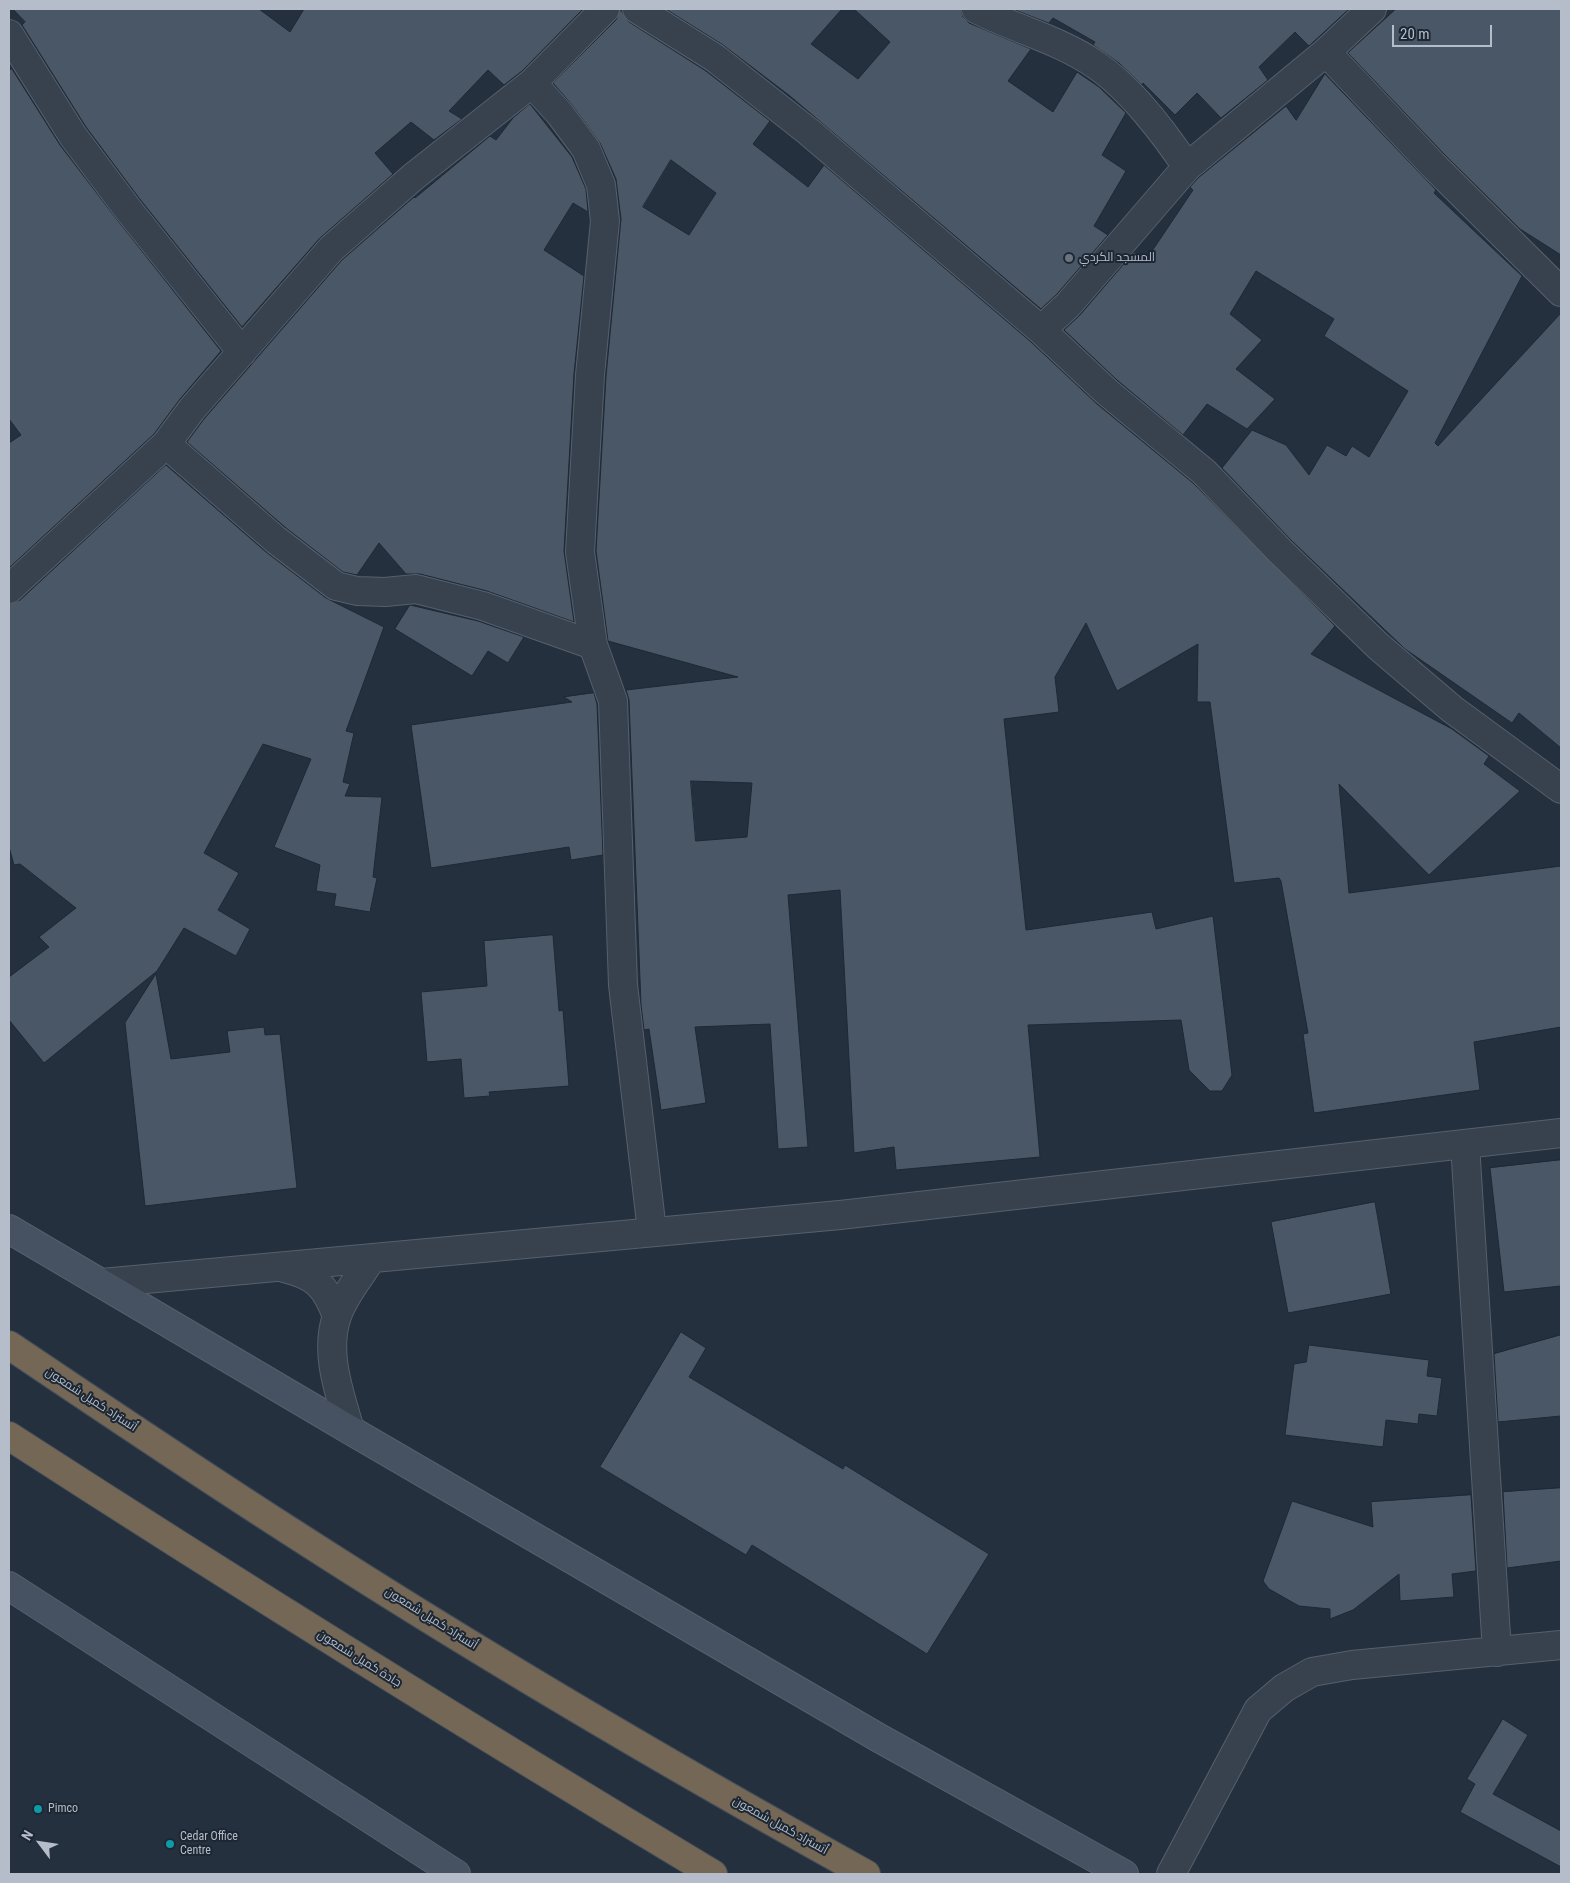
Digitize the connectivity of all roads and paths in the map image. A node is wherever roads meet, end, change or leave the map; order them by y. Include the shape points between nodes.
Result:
1 (605, 9) edge
2 (637, 9) edge
3 (976, 9) edge
4 (1372, 9) edge
5 (9, 34) edge
6 (1326, 52) junction
7 (532, 83) junction
8 (1187, 167) junction
9 (1561, 292) edge
10 (1041, 330) junction
11 (242, 352) junction
12 (166, 444) junction
13 (9, 590) edge
14 (592, 645) junction
15 (1561, 789) edge
16 (1561, 1133) edge
17 (1465, 1144) junction
18 (9, 1229) edge
19 (652, 1231) junction
20 (371, 1259) junction
21 (280, 1267) junction
22 (102, 1283) junction
23 (337, 1316) junction
24 (9, 1346) edge
25 (350, 1430) junction
26 (9, 1436) edge
27 (9, 1586) edge
28 (1561, 1645) edge
29 (1497, 1652) junction
30 (456, 1874) edge
31 (713, 1874) edge
32 (866, 1874) edge
33 (1124, 1874) edge
34 (1171, 1874) edge

1 - 7 street
2 - 10 street via 715,58 809,132
3 - 8 street via 1097,65 1166,136
4 - 6 street
5 - 11 street via 73,136 126,208
6 - 8 street
6 - 9 street via 1433,165
7 - 11 street via 413,177 331,249
7 - 14 street via 586,149 601,185 605,222 590,375 580,552
8 - 10 street via 1068,304
10 - 15 street via 1108,392 1204,472 1378,646 1452,709
11 - 12 street
12 - 13 street
12 - 14 street via 276,540 336,586 358,591 416,589 483,606
14 - 19 street via 614,700 623,985
16 - 17 street
17 - 19 street via 840,1215
17 - 29 street
18 - 22 main road
19 - 20 street
20 - 21 street
20 - 23 street
21 - 22 street
21 - 23 street via 304,1273 320,1283
22 - 25 main road
23 - 25 street via 332,1338 333,1360
24 - 32 highway, أتستراد كميل شمعون via 296,1536 514,1671 751,1811
25 - 33 main road via 879,1738
26 - 31 highway, جادة كميل شمعون via 496,1744
27 - 30 main road
28 - 29 street
29 - 34 street via 1352,1665 1312,1672 1284,1688 1258,1710

